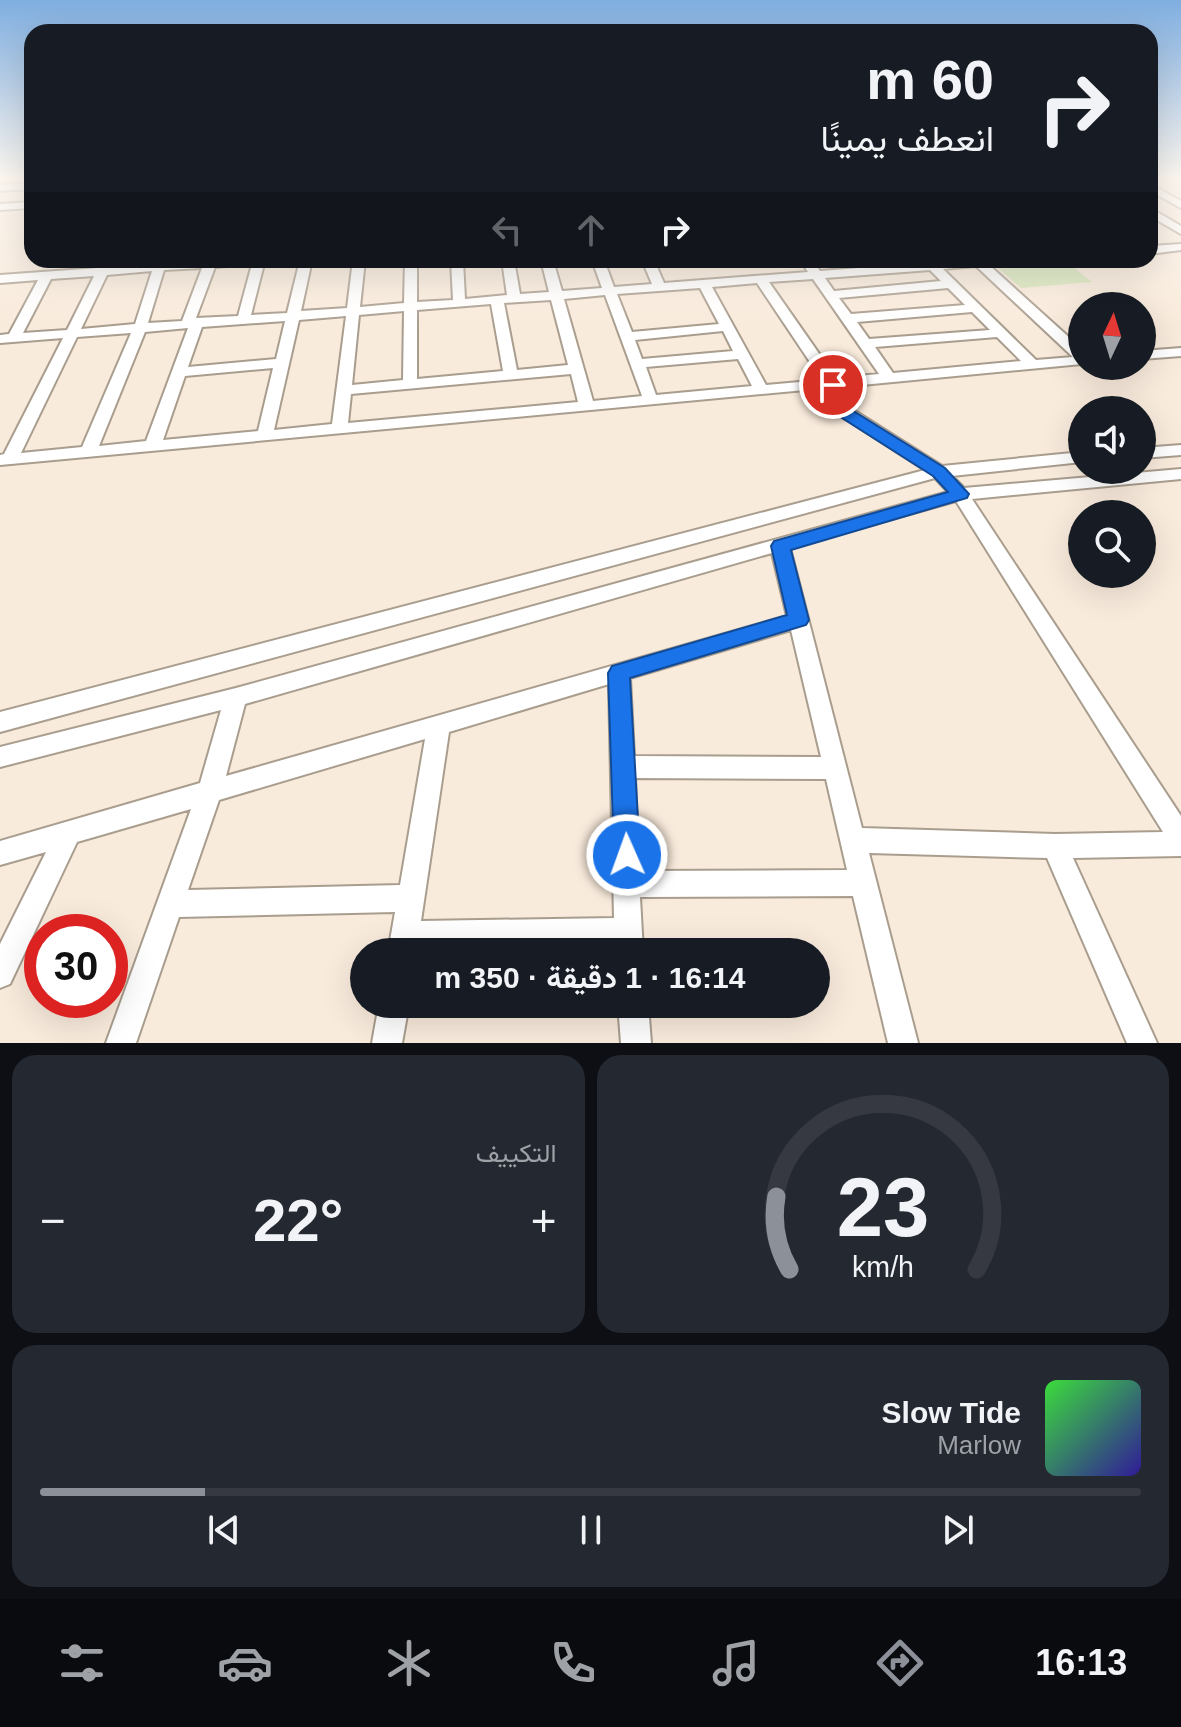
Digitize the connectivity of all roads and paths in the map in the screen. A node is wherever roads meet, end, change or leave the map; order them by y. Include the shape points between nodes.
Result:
1 (1181, 247) edge
2 (1158, 248) edge
3 (88, 268) edge
4 (104, 268) edge
5 (159, 268) edge
6 (208, 268) edge
7 (255, 268) edge
8 (304, 268) edge
9 (358, 268) edge
10 (411, 268) edge
11 (457, 268) edge
12 (509, 268) edge
13 (549, 268) edge
14 (601, 268) edge
15 (651, 268) edge
16 (811, 268) edge
17 (865, 268) edge
18 (935, 268) edge
19 (985, 268) edge
20 (47, 275) junction
21 (764, 275) junction
22 (816, 275) junction
23 (0, 279) edge
24 (704, 283) junction
25 (952, 284) junction
26 (659, 286) junction
27 (609, 290) junction
28 (556, 294) junction
29 (828, 295) junction
30 (514, 297) junction
31 (496, 298) junction
32 (459, 301) junction
33 (410, 305) junction
34 (977, 308) junction
35 (353, 309) junction
36 (292, 314) junction
37 (244, 318) junction
38 (845, 319) junction
39 (192, 322) junction
40 (141, 326) junction
41 (727, 327) junction
42 (72, 332) junction
43 (1001, 333) junction
44 (627, 337) junction
45 (7, 338) edge
46 (864, 344) junction
47 (1068, 346) edge
48 (1181, 352) edge
49 (742, 354) junction
50 (1156, 354) edge
51 (1068, 361) edge
52 (281, 363) junction
53 (637, 364) junction
54 (1033, 365) junction
55 (576, 369) junction
56 (179, 372) junction
57 (511, 375) junction
58 (890, 379) junction
59 (410, 384) junction
60 (833, 385) junction
61 (344, 390) junction
62 (762, 391) junction
63 (651, 401) junction
64 (587, 407) junction
65 (339, 429) junction
66 (265, 435) junction
67 (153, 444) junction
68 (1181, 450) edge
69 (89, 451) junction
70 (1156, 452) edge
71 (1068, 458) edge
72 (5, 459) edge
73 (939, 472) junction
74 (1181, 474) edge
75 (960, 494) junction
76 (780, 546) junction
77 (799, 620) junction
78 (619, 673) junction
79 (236, 697) junction
80 (0, 722) edge
81 (439, 726) junction
82 (0, 757) edge
83 (623, 767) junction
84 (836, 768) junction
85 (209, 793) junction
86 (69, 833) junction
87 (853, 840) junction
88 (1181, 841) edge
89 (1055, 846) junction
90 (0, 853) edge
91 (863, 883) junction
92 (628, 884) junction
93 (411, 898) junction
94 (172, 904) junction
95 (404, 938) edge
96 (628, 938) edge
97 (0, 974) edge
98 (391, 1018) edge
99 (634, 1018) edge
100 (121, 1043) edge
101 (387, 1043) edge
102 (636, 1043) edge
103 (903, 1043) edge
104 (1142, 1043) edge

1 - 2 street
3 - 20 street
4 - 42 street
5 - 40 street
6 - 39 street
7 - 37 street
8 - 36 street
9 - 35 street
10 - 33 street
11 - 32 street
12 - 30 street
13 - 28 street
14 - 27 street
15 - 26 street
16 - 22 street
17 - 22 street
18 - 25 street
19 - 47 street
20 - 23 street
20 - 45 street
21 - 22 street
21 - 24 street
21 - 60 street
22 - 29 street
24 - 26 street
24 - 41 street
25 - 29 street
25 - 34 street
26 - 27 street
27 - 28 street
27 - 44 street
28 - 30 street
28 - 55 street
29 - 38 street
30 - 31 street
31 - 32 street
31 - 57 street
32 - 33 street
33 - 35 street
33 - 59 street
34 - 38 street
34 - 43 street
35 - 36 street
35 - 61 street
36 - 37 street
36 - 52 street
37 - 39 street
38 - 46 street
39 - 40 street
39 - 56 street
40 - 42 street
40 - 69 street
41 - 44 street
41 - 49 street
42 - 45 street
42 - 72 street
43 - 46 street
43 - 54 street
44 - 53 street
46 - 58 street
48 - 50 street
49 - 53 street
49 - 62 street
51 - 54 street
52 - 56 street
52 - 66 street
53 - 63 street
54 - 58 street
55 - 57 street
55 - 64 street
56 - 67 street
57 - 59 street
58 - 60 street
59 - 61 street
60 - 62 street
60 - 73 street via 845,412
61 - 65 street
62 - 63 street
63 - 64 street
64 - 65 street
65 - 66 street
66 - 67 street
67 - 69 street
68 - 70 street
69 - 72 street
71 - 73 street
73 - 75 street
73 - 80 street
74 - 75 street
75 - 76 street
75 - 88 street
76 - 77 street
76 - 79 street
77 - 78 street
77 - 84 street
78 - 81 street
78 - 83 street
79 - 82 street
79 - 85 street
81 - 85 street
81 - 93 street
83 - 84 street
83 - 92 street
84 - 87 street
85 - 86 street
85 - 94 street
86 - 90 street
86 - 97 street
87 - 89 street
87 - 91 street
88 - 89 street
89 - 104 street
91 - 92 street
91 - 103 street
92 - 96 street
93 - 94 street
93 - 95 street
94 - 100 street
98 - 101 street
99 - 102 street

